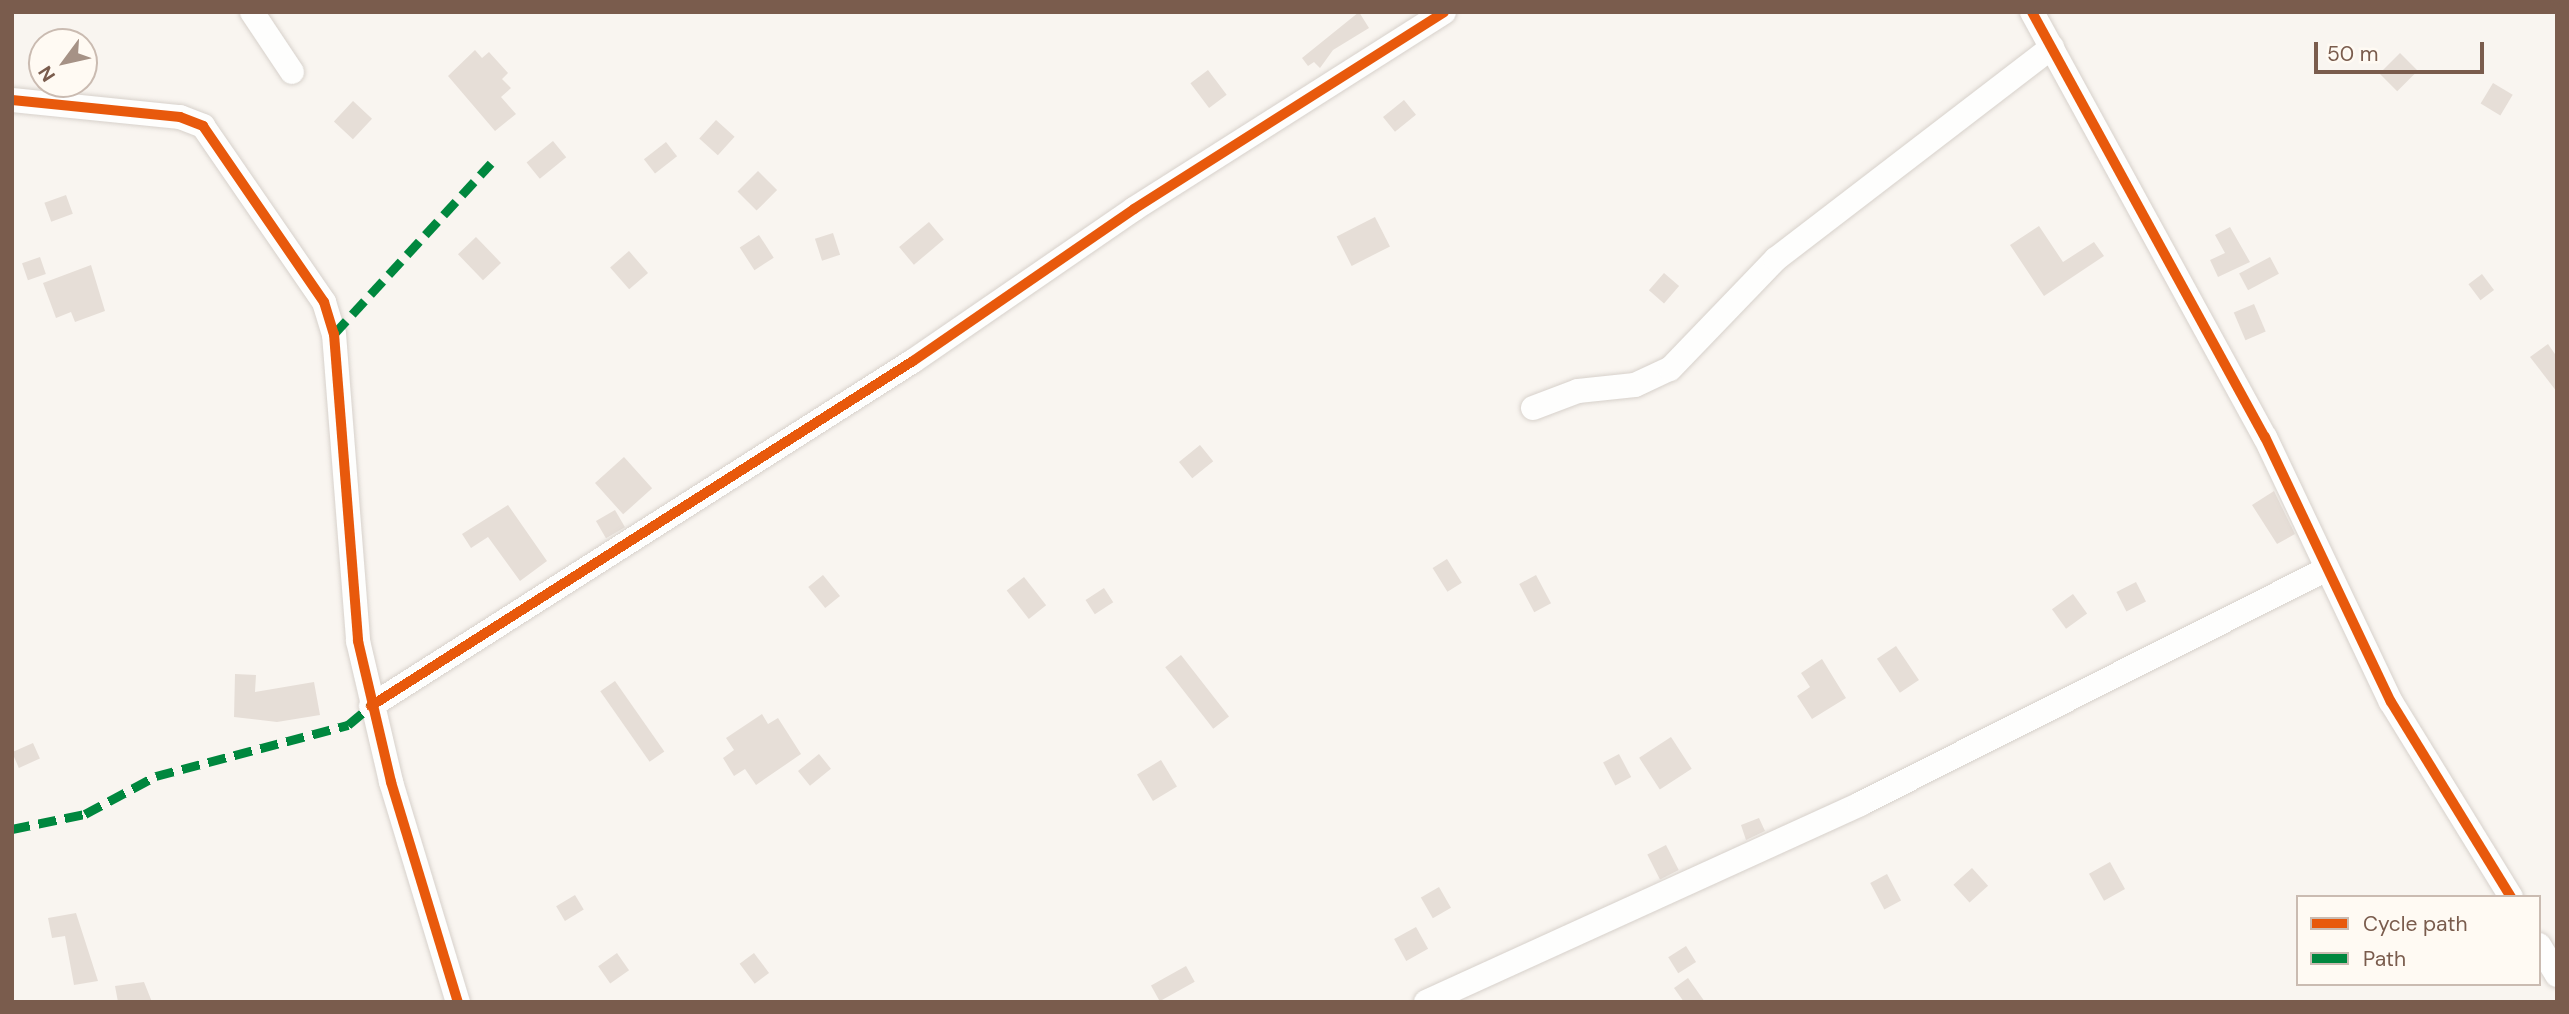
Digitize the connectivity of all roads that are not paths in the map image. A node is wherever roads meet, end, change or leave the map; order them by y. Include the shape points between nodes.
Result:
1 (252, 12) edge
2 (1444, 12) edge
3 (2032, 12) edge
4 (2052, 47) junction
5 (292, 72) dead end
6 (12, 100) edge
7 (1533, 408) dead end
8 (2325, 570) junction
9 (371, 706) junction
10 (2510, 895) edge
11 (2541, 948) edge
12 (2557, 975) edge
13 (458, 1002) edge
14 (1426, 1002) edge

1 - 5 street
2 - 9 street
3 - 4 street
4 - 7 street via 1776,259 1670,369 1635,385 1578,391
4 - 8 street via 2265,437
6 - 9 street via 196,122 228,158 319,293 334,334 354,614
8 - 10 street via 2392,702
8 - 14 street via 1860,804
9 - 13 street
11 - 12 street

